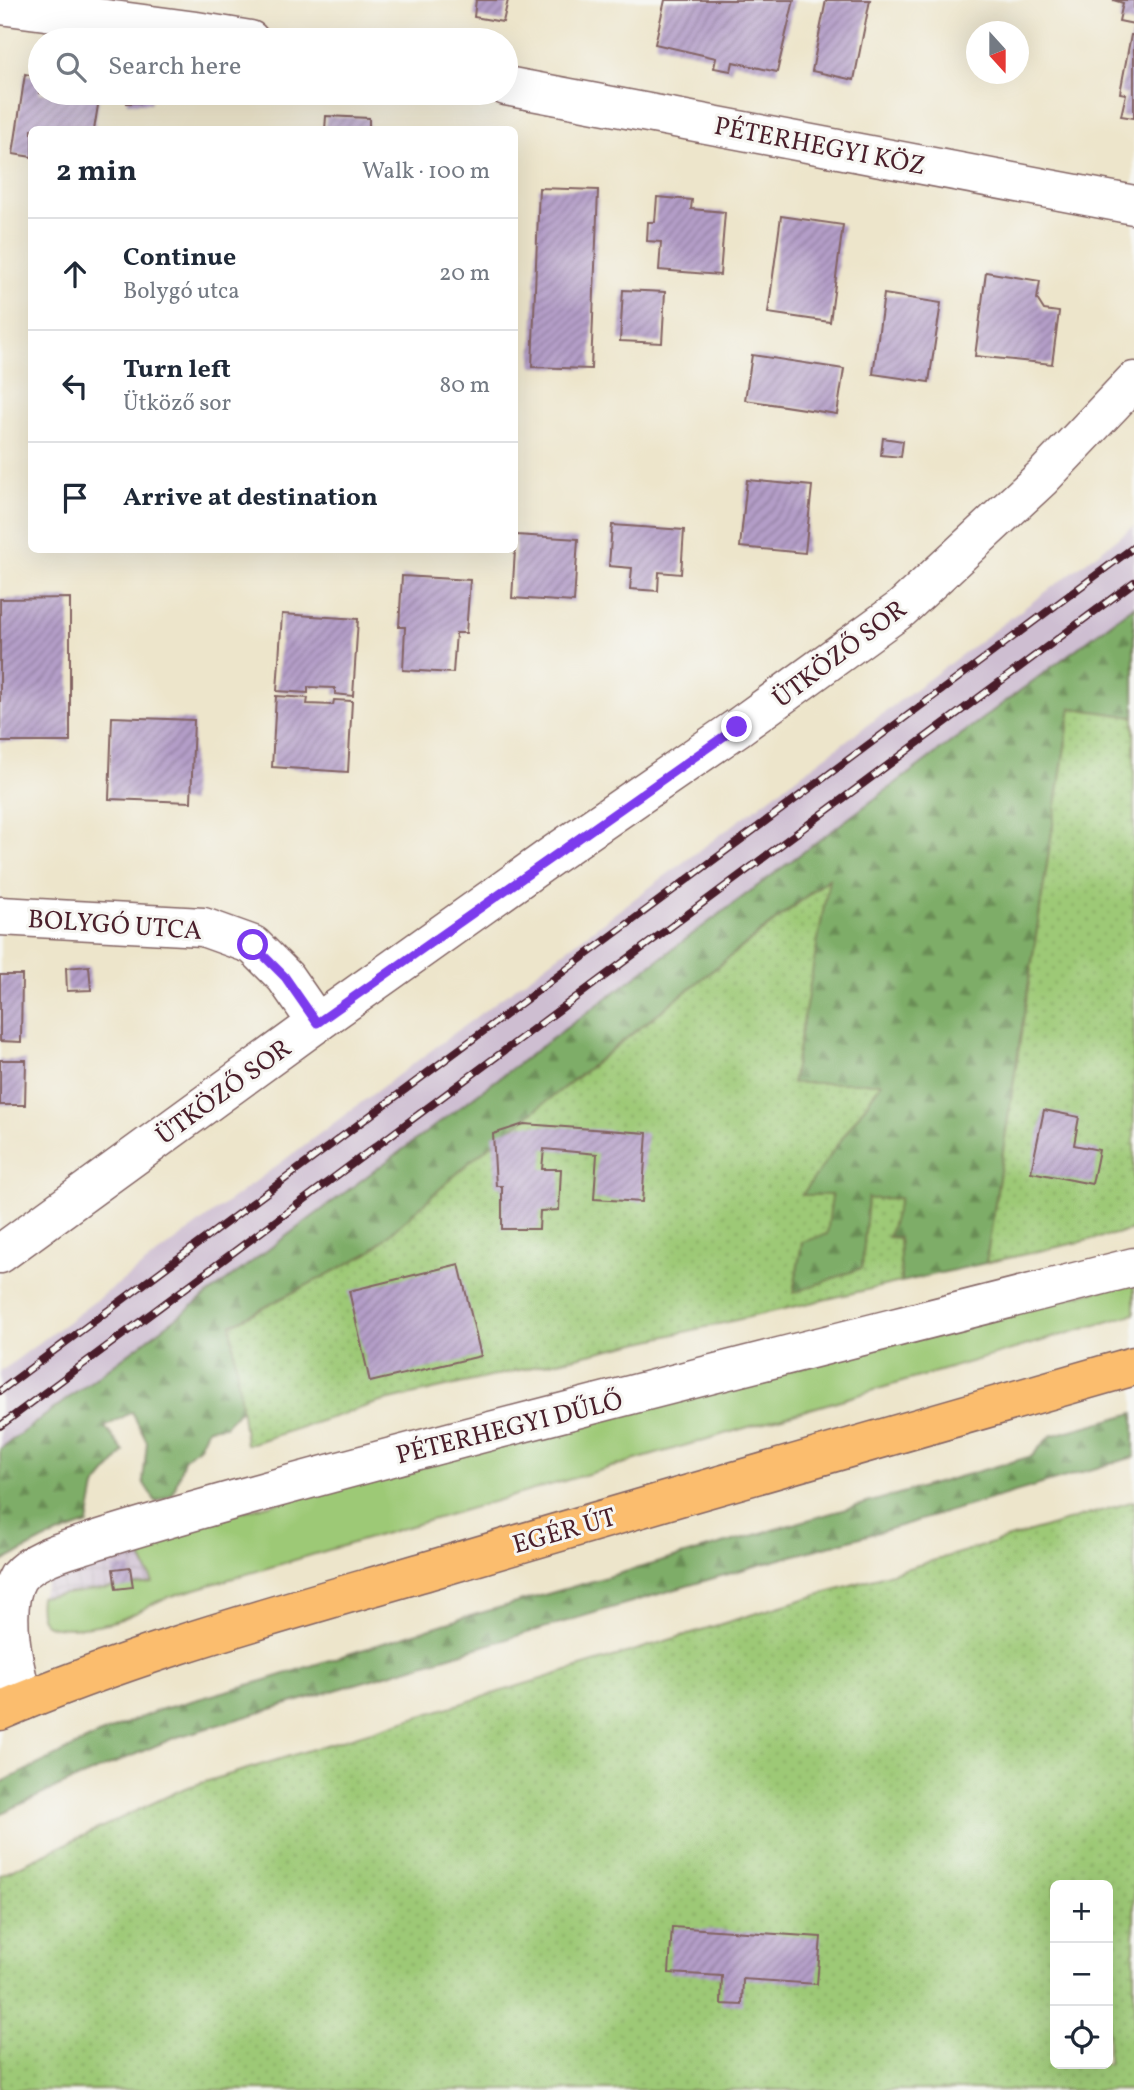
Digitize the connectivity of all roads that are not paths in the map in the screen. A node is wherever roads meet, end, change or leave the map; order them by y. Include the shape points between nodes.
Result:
1 (0, 5) edge
2 (173, 28) edge
3 (518, 88) edge
4 (1134, 205) edge
5 (1134, 381) edge
6 (0, 916) edge
7 (317, 1023) junction
8 (0, 1254) edge
9 (1134, 1267) edge
10 (1134, 1366) edge
11 (11, 1706) edge

1 - 2 street
3 - 4 street, PÉTERHEGYI KÖZ
5 - 7 street, ÜTKÖZŐ SOR via 1042,478 901,609
6 - 7 street, BOLYGÓ UTCA via 203,927 253,945 285,977
7 - 8 street, ÜTKÖZŐ SOR
9 - 11 street, PÉTERHEGYI DŰLŐ via 392,1456 50,1556 27,1568 7,1597
10 - 11 main road, EGÉR ÚT via 249,1623

